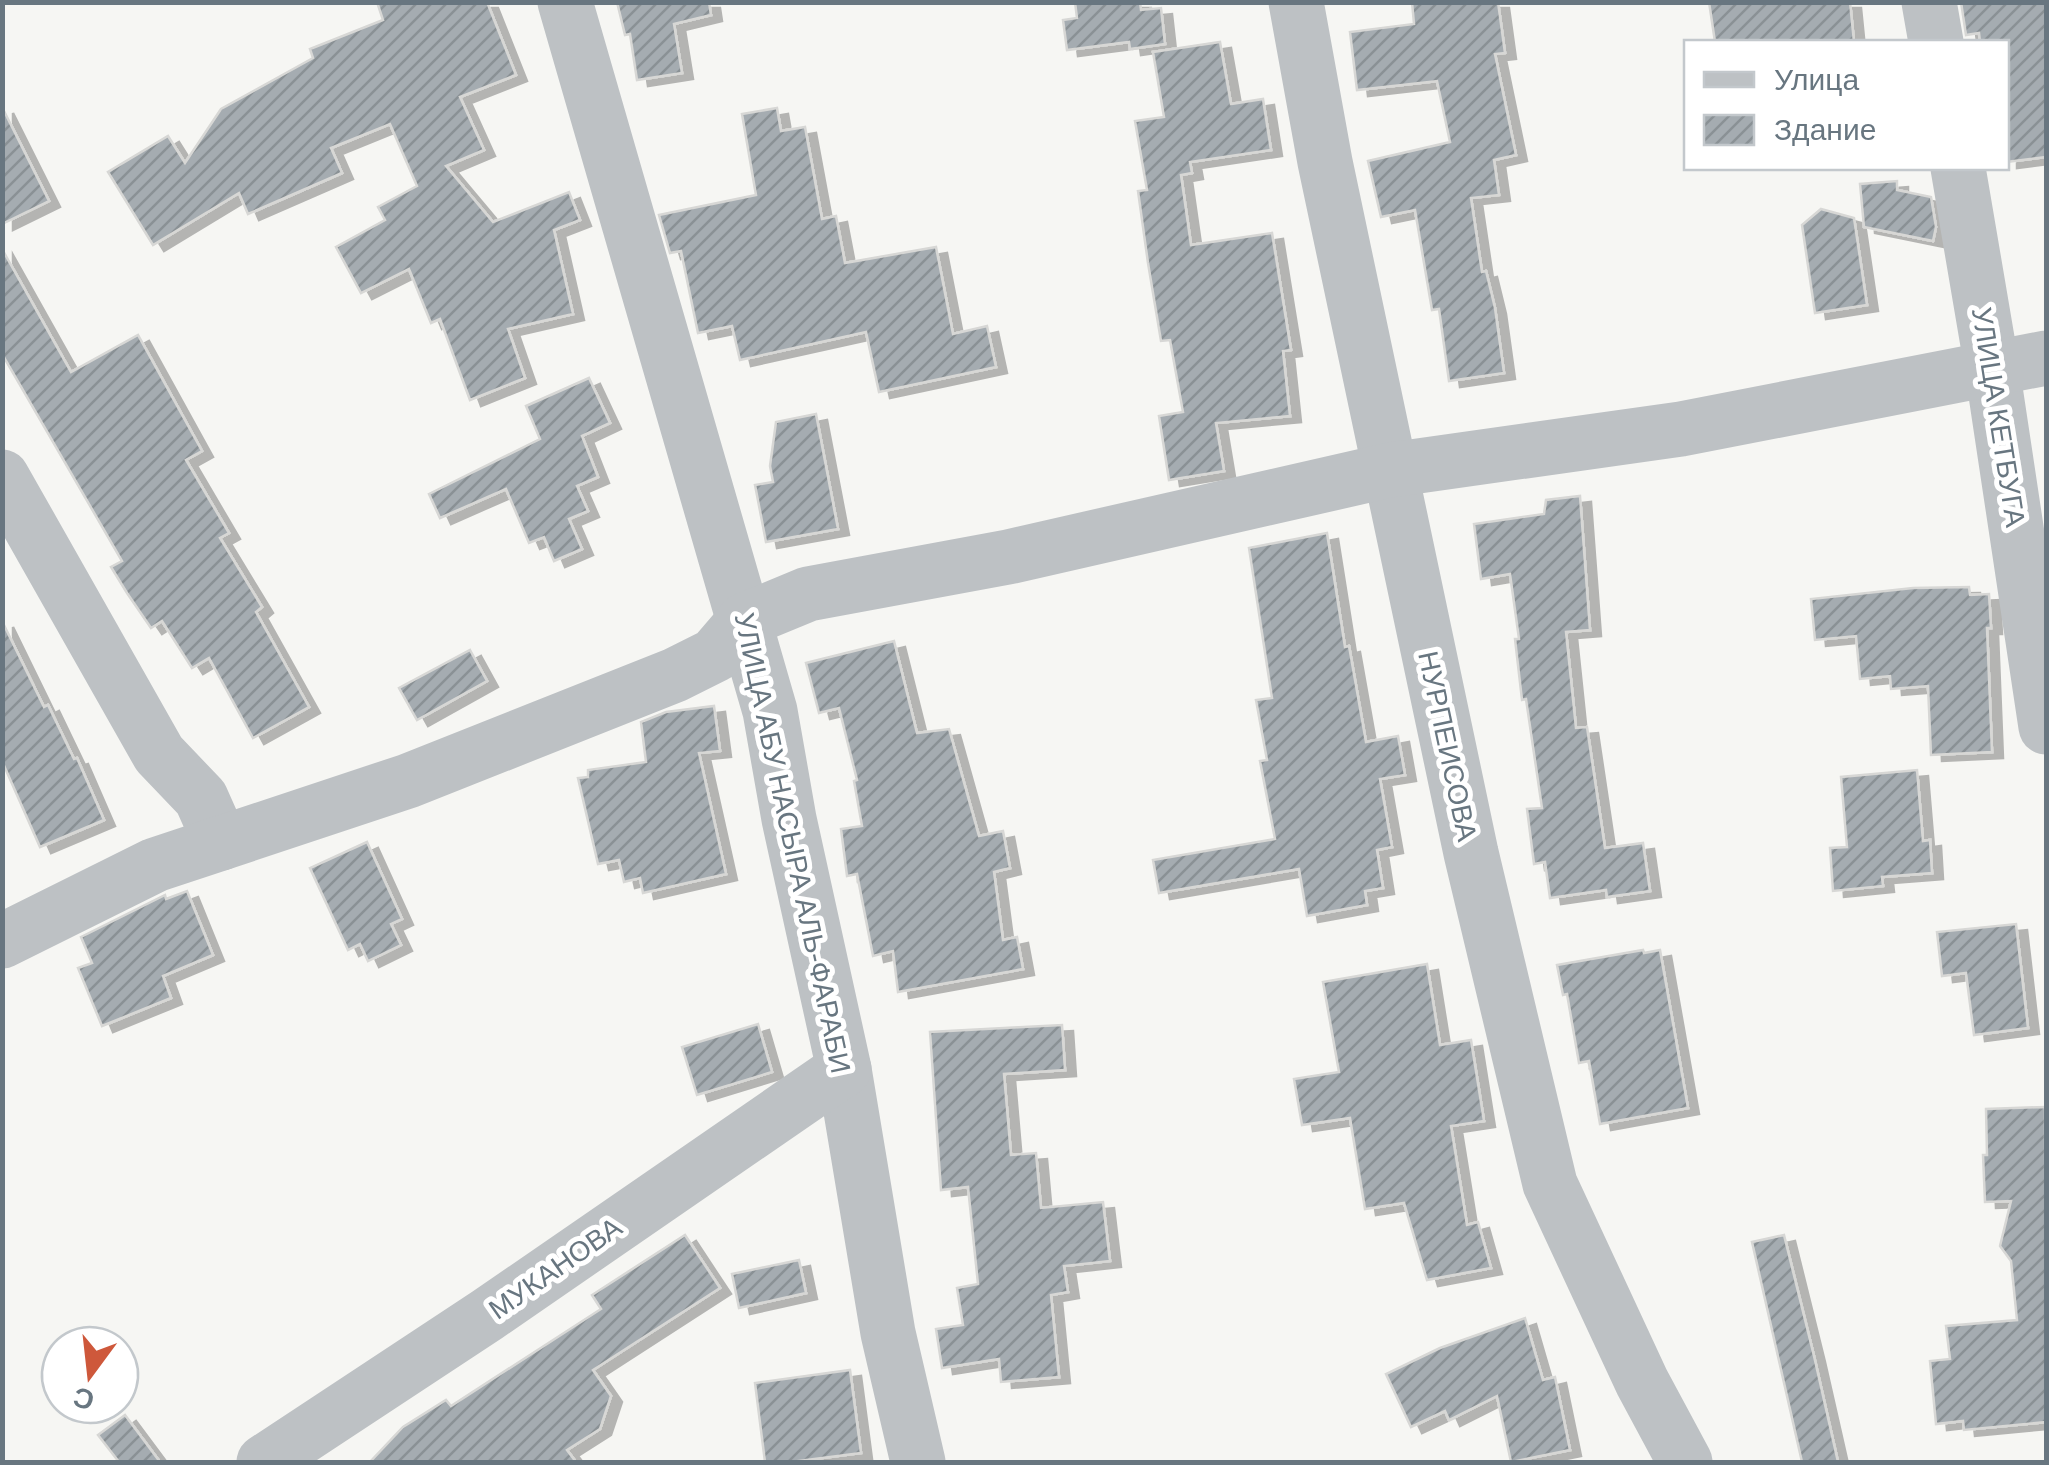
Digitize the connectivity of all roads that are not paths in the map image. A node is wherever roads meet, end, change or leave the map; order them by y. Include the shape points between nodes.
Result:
1 (564, 2) edge
2 (1296, 2) edge
3 (1929, 2) edge
4 (1936, 40) edge
5 (1958, 170) edge
6 (2046, 358) edge
7 (1992, 368) junction
8 (1390, 470) junction
9 (2, 477) edge
10 (745, 620) junction
11 (2046, 727) edge
12 (221, 843) junction
13 (2, 941) edge
14 (844, 1069) junction
15 (264, 1462) edge
16 (918, 1462) edge
17 (1685, 1462) edge

1 - 10 street, УЛИЦА АБУ НАСЫРА АЛЬ-ФАРАБИ
2 - 8 street, НУРПЕИСОВА
3 - 4 street
5 - 7 street, УЛИЦА КЕТБУГА
6 - 7 street
7 - 8 street via 1681,428
7 - 11 street, УЛИЦА КЕТБУГА
8 - 10 street via 1008,557 808,594
8 - 17 street, НУРПЕИСОВА via 1550,1184
9 - 12 street via 159,754 200,798
10 - 12 street via 715,655 675,675 408,781
10 - 14 street, УЛИЦА АБУ НАСЫРА АЛЬ-ФАРАБИ
12 - 13 street via 156,865
14 - 15 street, МУКАНОВА
14 - 16 street, УЛИЦА АБУ НАСЫРА АЛЬ-ФАРАБИ via 888,1334

